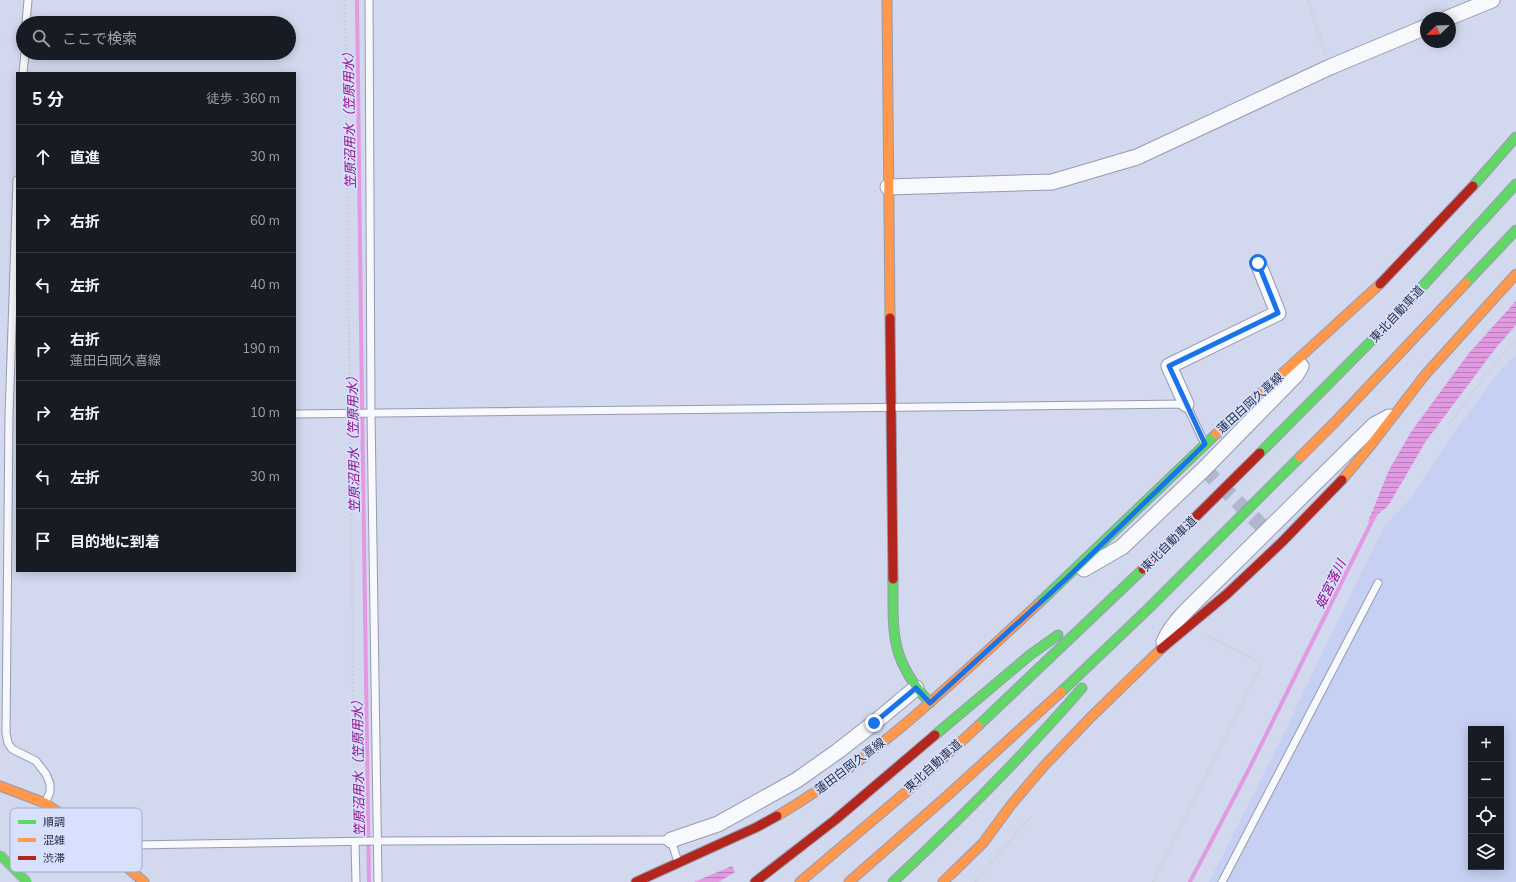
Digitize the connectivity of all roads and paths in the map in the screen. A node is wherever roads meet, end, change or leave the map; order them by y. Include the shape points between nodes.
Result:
1 (28, 0) edge
2 (369, 0) edge
3 (887, 0) edge
4 (1308, 0) edge
5 (1490, 0) edge
6 (1456, 15) edge
7 (27, 16) edge
8 (1420, 30) edge
9 (25, 60) edge
10 (1330, 67) junction
11 (24, 72) edge
12 (1516, 138) edge
13 (1516, 184) edge
14 (888, 187) junction
15 (1516, 230) edge
16 (16, 239) edge
17 (1258, 263) dead end
18 (1516, 274) edge
19 (1516, 340) edge
20 (1312, 346) junction
21 (1186, 404) junction
22 (892, 406) junction
23 (1397, 412) junction
24 (371, 413) junction
25 (296, 414) edge
26 (13, 416) edge
27 (1449, 424) dead end
28 (1205, 444) junction
29 (1067, 578) junction
30 (1378, 583) dead end
31 (1126, 586) junction
32 (1148, 609) junction
33 (1191, 625) junction
34 (1163, 647) junction
35 (916, 688) junction
36 (930, 703) junction
37 (0, 786) edge
38 (45, 803) junction
39 (42, 808) edge
40 (52, 808) edge
41 (1030, 817) dead end
42 (671, 840) junction
43 (376, 841) junction
44 (355, 842) junction
45 (142, 845) edge
46 (0, 856) edge
47 (0, 863) edge
48 (678, 864) junction
49 (10, 866) edge
50 (17, 872) edge
51 (133, 872) edge
52 (8, 875) dead end
53 (27, 882) edge
54 (144, 882) edge
55 (356, 882) edge
56 (378, 882) edge
57 (636, 882) edge
58 (755, 882) edge
59 (800, 882) edge
60 (849, 882) edge
61 (893, 882) edge
62 (943, 882) edge
63 (975, 882) edge
64 (1153, 882) edge
65 (1222, 882) edge

1 - 7 lane
2 - 24 lane
3 - 14 main road
4 - 10 path
5 - 6 street
8 - 10 street
9 - 11 lane
10 - 14 street via 1137,157 1052,182
12 - 20 main road, 蓮田白岡久喜線 via 1458,203 1376,287
13 - 31 main road, 東北自動車道 via 1387,325
14 - 22 main road
15 - 32 main road via 1335,422
16 - 26 lane
17 - 21 street via 1278,313 1169,366
18 - 23 main road via 1425,375
19 - 27 path via 1486,374
20 - 28 main road, 蓮田白岡久喜線
20 - 29 street via 1296,375 1204,469 1122,547
21 - 22 lane
21 - 28 lane
22 - 24 lane
22 - 35 main road via 893,631 906,674
23 - 33 main road via 1348,473 1282,542 1228,594
23 - 34 street via 1374,425 1174,623
24 - 25 lane
24 - 43 lane
26 - 38 lane via 6,733 12,749 36,761 46,774 50,792
28 - 29 main road, 蓮田白岡久喜線
29 - 36 main road, 蓮田白岡久喜線
30 - 65 lane
31 - 58 main road via 1030,655 834,820
31 - 59 main road, 東北自動車道 via 906,792
32 - 60 main road via 1059,694
32 - 61 main road via 1058,716 942,836
33 - 34 main road
33 - 64 path via 1259,662 1260,667
34 - 62 main road via 1044,766 983,843
35 - 36 main road
35 - 42 street via 868,728 797,780 718,824
36 - 48 main road, 蓮田白岡久喜線 via 807,798 757,827
37 - 38 main road
38 - 39 path
38 - 40 main road
41 - 63 path
42 - 43 lane
42 - 48 lane
43 - 44 lane
43 - 56 lane
44 - 45 lane
44 - 55 lane
46 - 49 main road, bridge
47 - 52 main road
48 - 57 main road, 蓮田白岡久喜線
50 - 53 main road, bridge
51 - 54 main road

